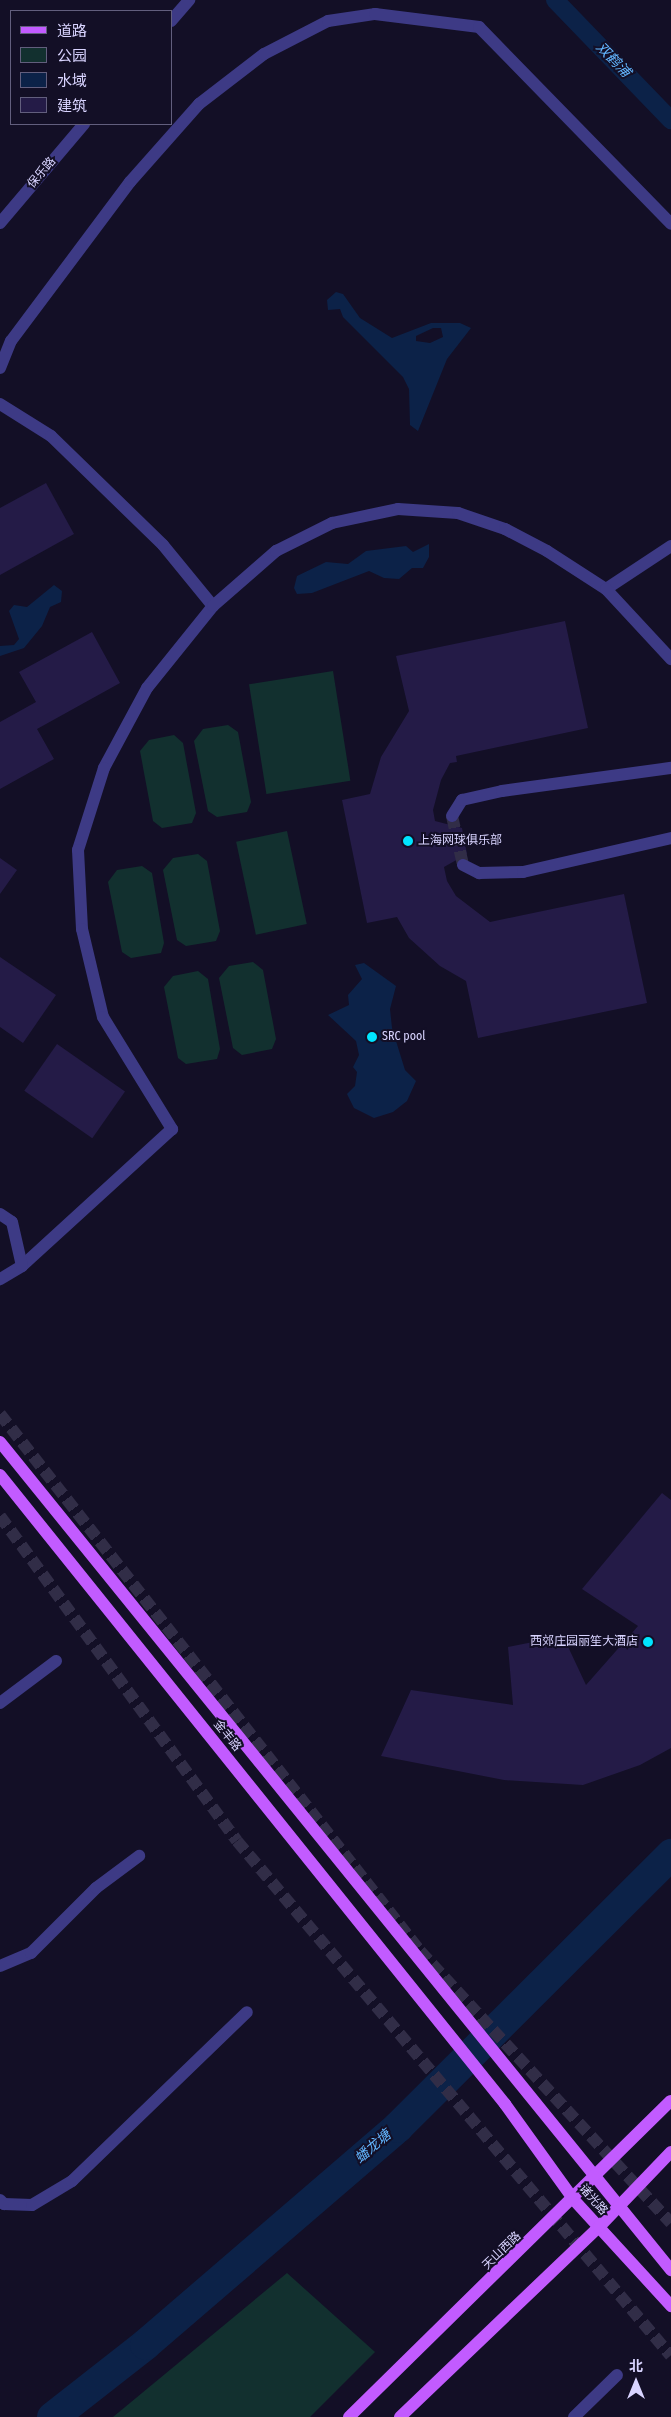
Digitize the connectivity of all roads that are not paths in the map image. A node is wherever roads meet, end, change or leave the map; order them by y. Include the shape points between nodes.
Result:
1 (189, 0) edge
2 (172, 20) edge
3 (83, 125) edge
4 (0, 223) edge
5 (671, 224) edge
6 (0, 368) edge
7 (0, 404) edge
8 (671, 546) edge
9 (606, 589) junction
10 (213, 606) junction
11 (671, 659) edge
12 (671, 768) edge
13 (452, 816) dead end
14 (671, 838) edge
15 (463, 865) dead end
16 (0, 1214) edge
17 (22, 1266) junction
18 (0, 1279) edge
19 (0, 1442) edge
20 (0, 1475) edge
21 (56, 1661) dead end
22 (0, 1703) edge
23 (139, 1856) dead end
24 (0, 1966) edge
25 (247, 2012) dead end
26 (671, 2101) edge
27 (505, 2104) joint
28 (671, 2152) edge
29 (596, 2176) junction
30 (0, 2200) edge
31 (574, 2200) junction
32 (619, 2206) junction
33 (598, 2227) junction
34 (671, 2270) edge
35 (671, 2306) edge
36 (617, 2375) dead end
37 (349, 2417) edge
38 (400, 2417) edge
39 (574, 2417) edge

1 - 2 street
3 - 4 street, 保乐路
5 - 6 street via 479,27 375,14 328,21 264,54 199,104 130,182 11,341
7 - 10 street via 51,436 163,545
8 - 9 street
9 - 10 street via 547,551 505,529 458,513 398,509 332,523 276,552
9 - 11 street
10 - 17 street via 143,696 104,768 78,850 82,929 103,1017 172,1129
12 - 13 street via 494,792 462,800
14 - 15 street via 524,872 479,873
16 - 17 street via 12,1222
17 - 18 street
19 - 29 main road
20 - 27 main road, 金丰路
21 - 22 street
23 - 24 street via 96,1888 31,1953
25 - 30 street via 72,2181 32,2205 4,2204
26 - 29 main road, 天山西路
27 - 31 main road, 诸光路
28 - 32 main road
29 - 31 main road, 天山西路
29 - 32 main road
31 - 33 main road, 诸光路
31 - 37 main road, 天山西路
32 - 33 main road
32 - 34 main road
33 - 35 main road, 诸光路
33 - 38 main road
36 - 39 street

